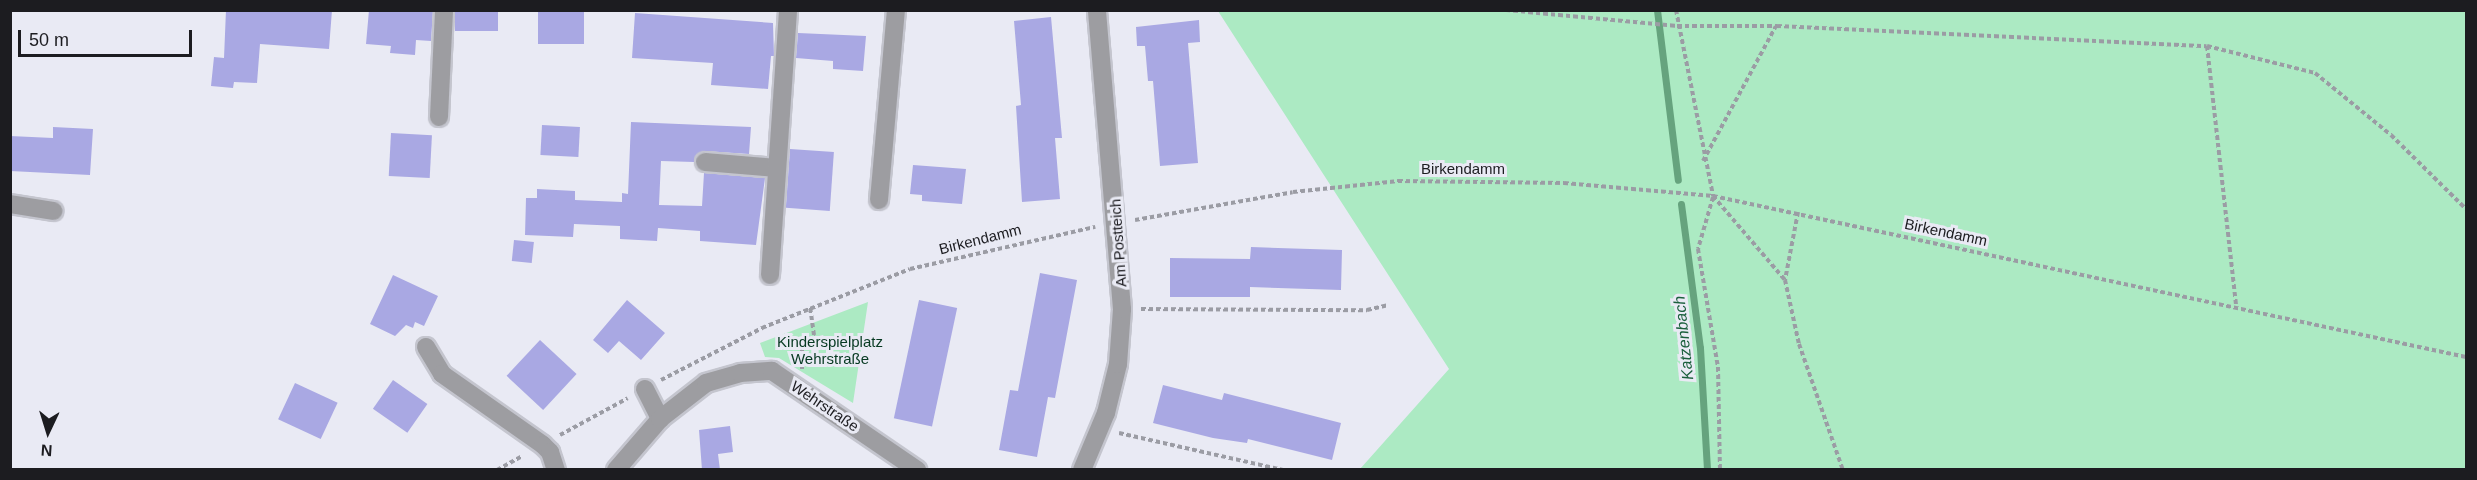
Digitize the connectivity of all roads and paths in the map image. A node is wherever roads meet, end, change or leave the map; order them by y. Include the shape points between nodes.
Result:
1 (444, 10) edge
2 (788, 10) edge
3 (897, 10) edge
4 (1097, 10) edge
5 (1506, 10) edge
6 (1676, 10) edge
7 (1677, 26) junction
8 (1777, 26) junction
9 (2207, 46) junction
10 (439, 117) dead end
11 (1703, 161) junction
12 (705, 162) dead end
13 (777, 168) junction
14 (1713, 196) junction
15 (879, 201) dead end
16 (10, 204) edge
17 (2466, 209) edge
18 (53, 211) dead end
19 (1798, 212) junction
20 (1117, 224) junction
21 (770, 275) dead end
22 (1785, 280) junction
23 (1388, 305) dead end
24 (2236, 306) junction
25 (810, 307) junction
26 (1122, 309) junction
27 (426, 347) dead end
28 (2466, 357) edge
29 (801, 371) dead end
30 (645, 388) junction
31 (660, 419) junction
32 (1101, 429) junction
33 (543, 445) junction
34 (497, 470) edge
35 (556, 470) edge
36 (616, 470) edge
37 (917, 470) edge
38 (1082, 470) edge
39 (1283, 470) edge
40 (1720, 470) edge
41 (1843, 470) edge

1 - 10 street
2 - 13 street
3 - 15 street
4 - 20 street, Am Postteich
5 - 7 path
6 - 7 path
7 - 8 path
7 - 11 path
8 - 9 path
8 - 11 path
9 - 17 path via 2315,72 2391,135
9 - 24 path
11 - 14 path
12 - 13 street
13 - 21 street
14 - 19 path, Birkendamm
14 - 20 path, Birkendamm via 1564,183 1398,181 1293,192
14 - 22 path
14 - 40 path via 1698,249 1718,367
16 - 18 street
19 - 22 path
19 - 24 path, Birkendamm
20 - 25 path, Birkendamm via 1030,239 910,269
20 - 26 street, Am Postteich
22 - 41 path via 1799,344
23 - 26 path via 1366,310
24 - 28 path, Birkendamm
25 - 29 path via 814,335 802,345
25 - 30 path, Birkendamm
26 - 32 street, Am Postteich via 1118,364
27 - 33 street via 442,374
30 - 31 street
30 - 33 path, Birkendamm
31 - 36 street, Wehrstraße
31 - 37 street, Wehrstraße via 706,384 740,373 772,371
32 - 38 street, Am Postteich
32 - 39 path
33 - 34 path, Birkendamm
33 - 35 street

